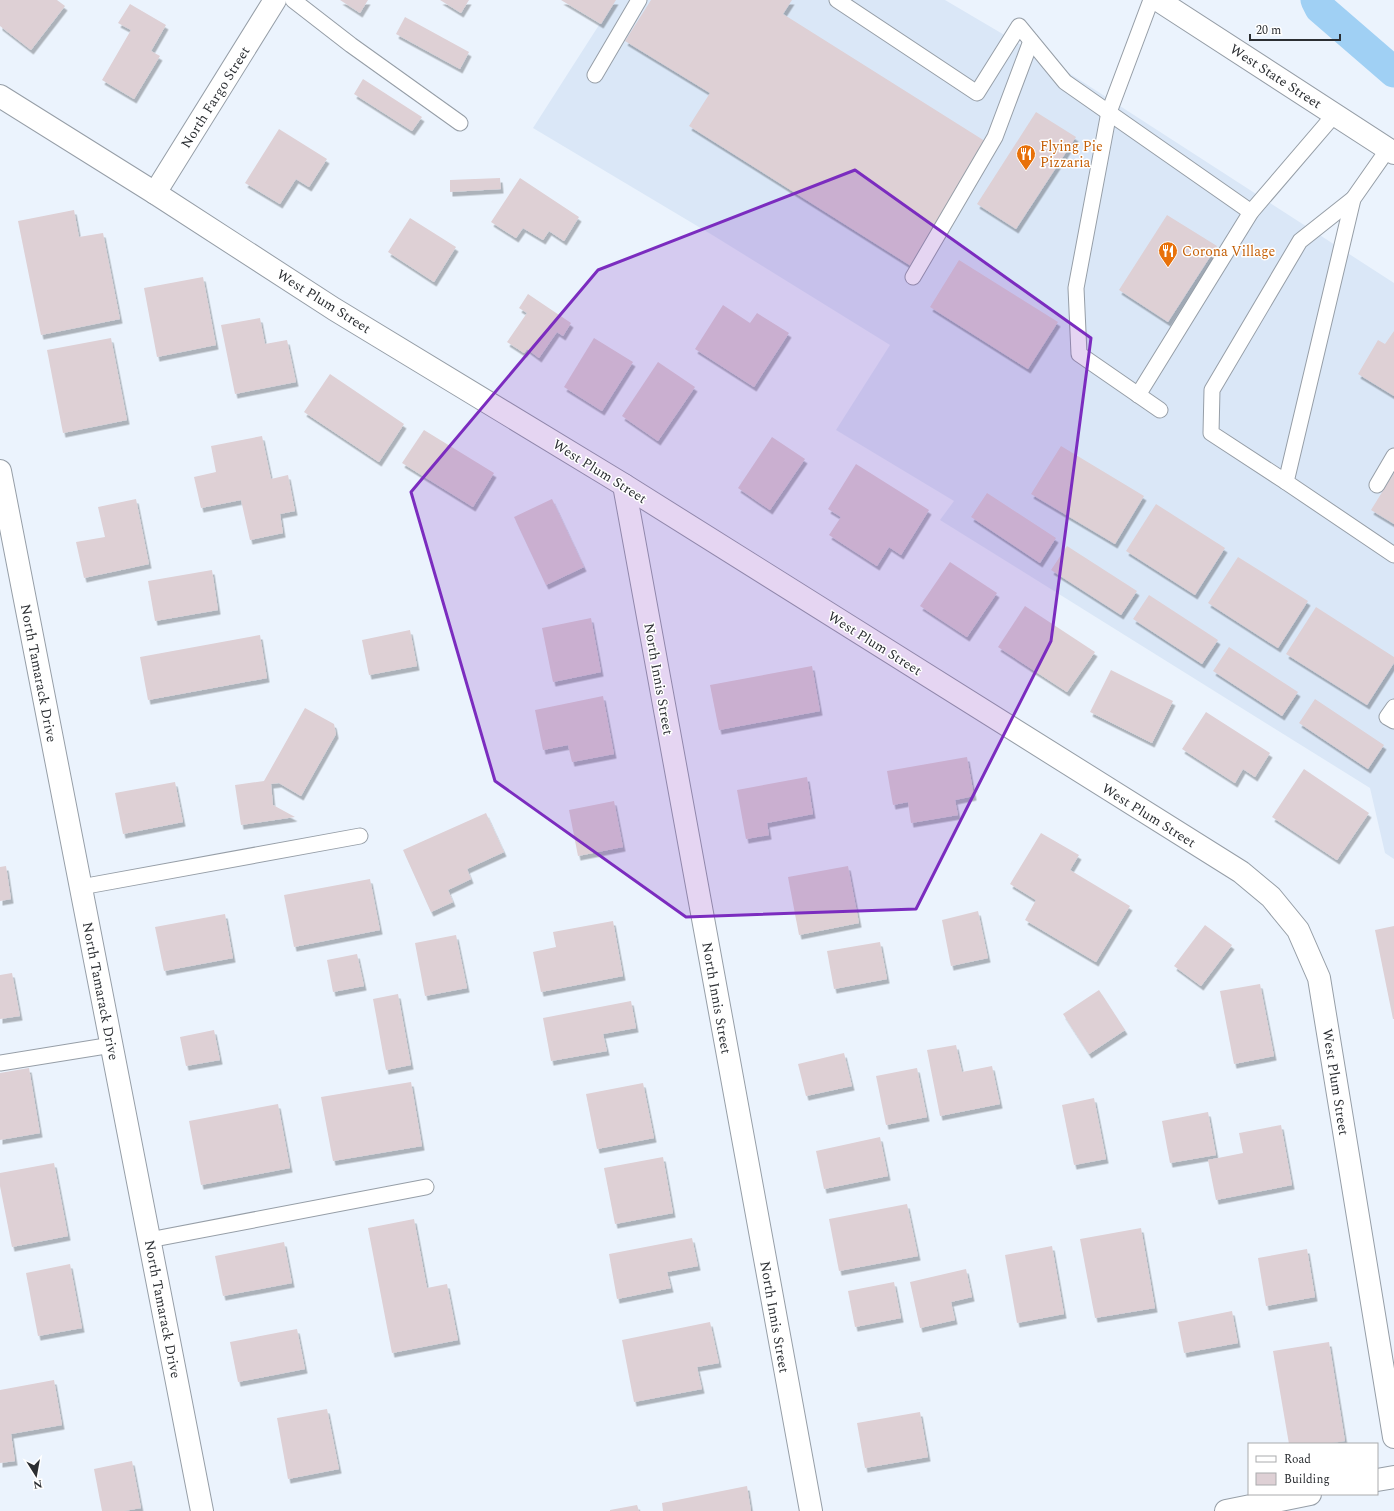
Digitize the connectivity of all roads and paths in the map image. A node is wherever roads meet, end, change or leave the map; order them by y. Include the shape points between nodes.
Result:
1 (275, 0) edge
2 (293, 0) edge
3 (639, 0) edge
4 (837, 0) edge
5 (1151, 0) edge
6 (1158, 0) edge
7 (1031, 41) junction
8 (595, 75) dead end
9 (0, 96) edge
10 (1109, 112) junction
11 (1335, 114) junction
12 (460, 123) dead end
13 (1391, 151) edge
14 (155, 193) junction
15 (1353, 199) junction
16 (1251, 212) junction
17 (913, 277) dead end
18 (1138, 394) junction
19 (1160, 410) dead end
20 (1394, 456) edge
21 (0, 471) edge
22 (1286, 482) junction
23 (624, 485) junction
24 (1377, 485) dead end
25 (1394, 555) edge
26 (1394, 707) edge
27 (1394, 721) edge
28 (360, 836) dead end
29 (81, 887) junction
30 (112, 1045) junction
31 (0, 1063) edge
32 (426, 1187) dead end
33 (149, 1240) junction
34 (1394, 1437) edge
35 (1394, 1477) edge
36 (1378, 1480) edge
37 (1305, 1495) edge
38 (202, 1511) edge
39 (811, 1511) edge
40 (1226, 1511) edge

1 - 14 street, North Fargo Street
2 - 12 lane
3 - 8 lane
4 - 7 lane via 977,93 1019,26
5 - 10 lane
6 - 11 street, West State Street
7 - 10 lane via 1065,82
7 - 17 lane via 994,137
9 - 14 street, West Plum Street
10 - 16 lane
10 - 18 lane via 1076,288 1079,354
11 - 13 street, West State Street
11 - 16 lane
13 - 15 lane
14 - 23 street, West Plum Street via 334,308
15 - 22 lane
15 - 22 lane via 1300,241 1212,390 1211,432
16 - 18 lane
18 - 19 lane
20 - 24 lane
21 - 29 street, North Tamarack Drive
22 - 25 lane
23 - 34 street, West Plum Street via 1241,872 1271,897 1298,930 1319,978
23 - 39 street, North Innis Street
26 - 27 lane via 1387,717
28 - 29 lane
29 - 30 street, North Tamarack Drive
30 - 31 lane
30 - 33 street, North Tamarack Drive
32 - 33 lane
33 - 38 street, North Tamarack Drive
35 - 36 street
37 - 40 street

